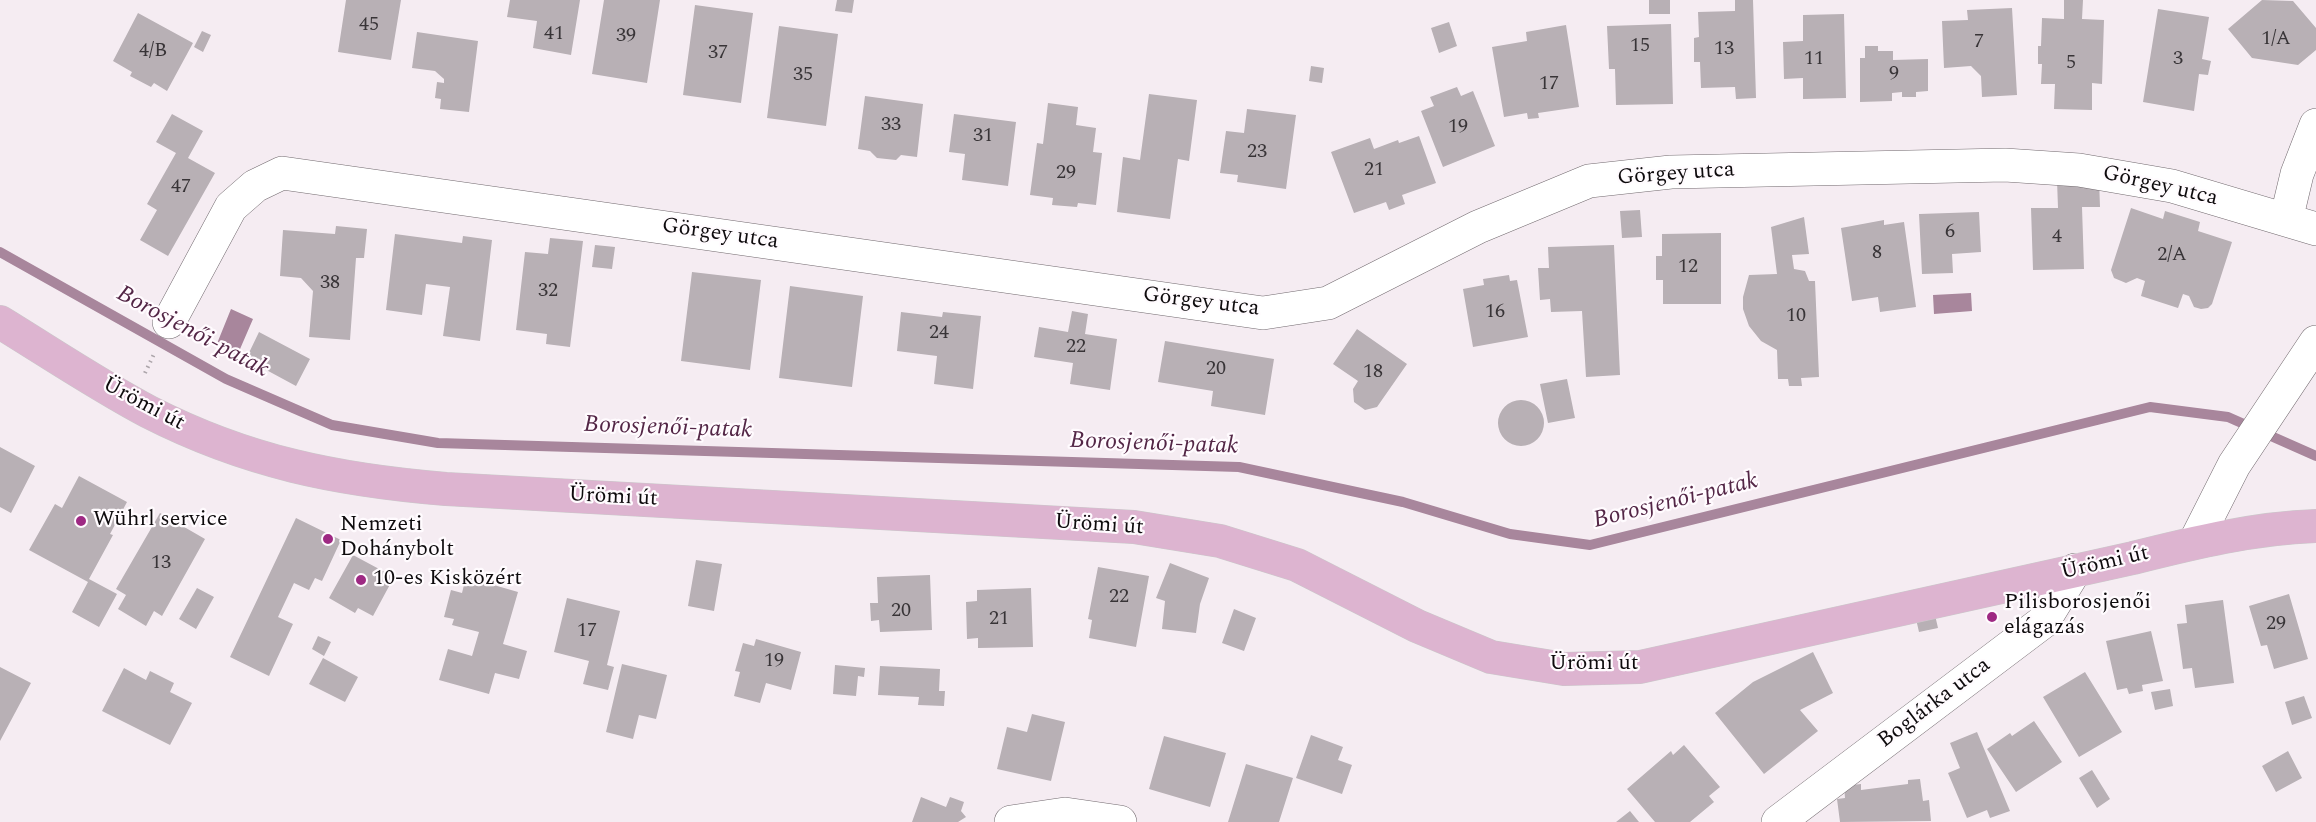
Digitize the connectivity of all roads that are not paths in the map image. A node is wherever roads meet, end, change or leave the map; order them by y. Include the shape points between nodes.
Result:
1 (2316, 125) edge
2 (2301, 225) edge
3 (0, 322) edge
4 (169, 322) dead end
5 (2316, 342) edge
6 (2316, 526) edge
7 (2195, 542) junction
8 (2076, 570) junction
9 (1011, 822) edge
10 (1120, 822) edge
11 (1778, 822) edge

1 - 2 street, Görgey utca via 2297,174
2 - 4 street, Görgey utca via 2172,186 2079,170 2005,165 1671,172 1589,181 1478,227 1328,303 1263,313 282,172 255,186 231,207
3 - 8 main road, Ürömi út via 149,412 231,447 310,471 446,489 1134,527 1220,541 1297,565 1417,626 1491,657 1564,669 1640,667
5 - 7 street via 2234,465
6 - 7 main road, Ürömi út
7 - 8 main road, Ürömi út
8 - 11 street, Boglárka utca via 2043,622
9 - 10 street via 1065,814

